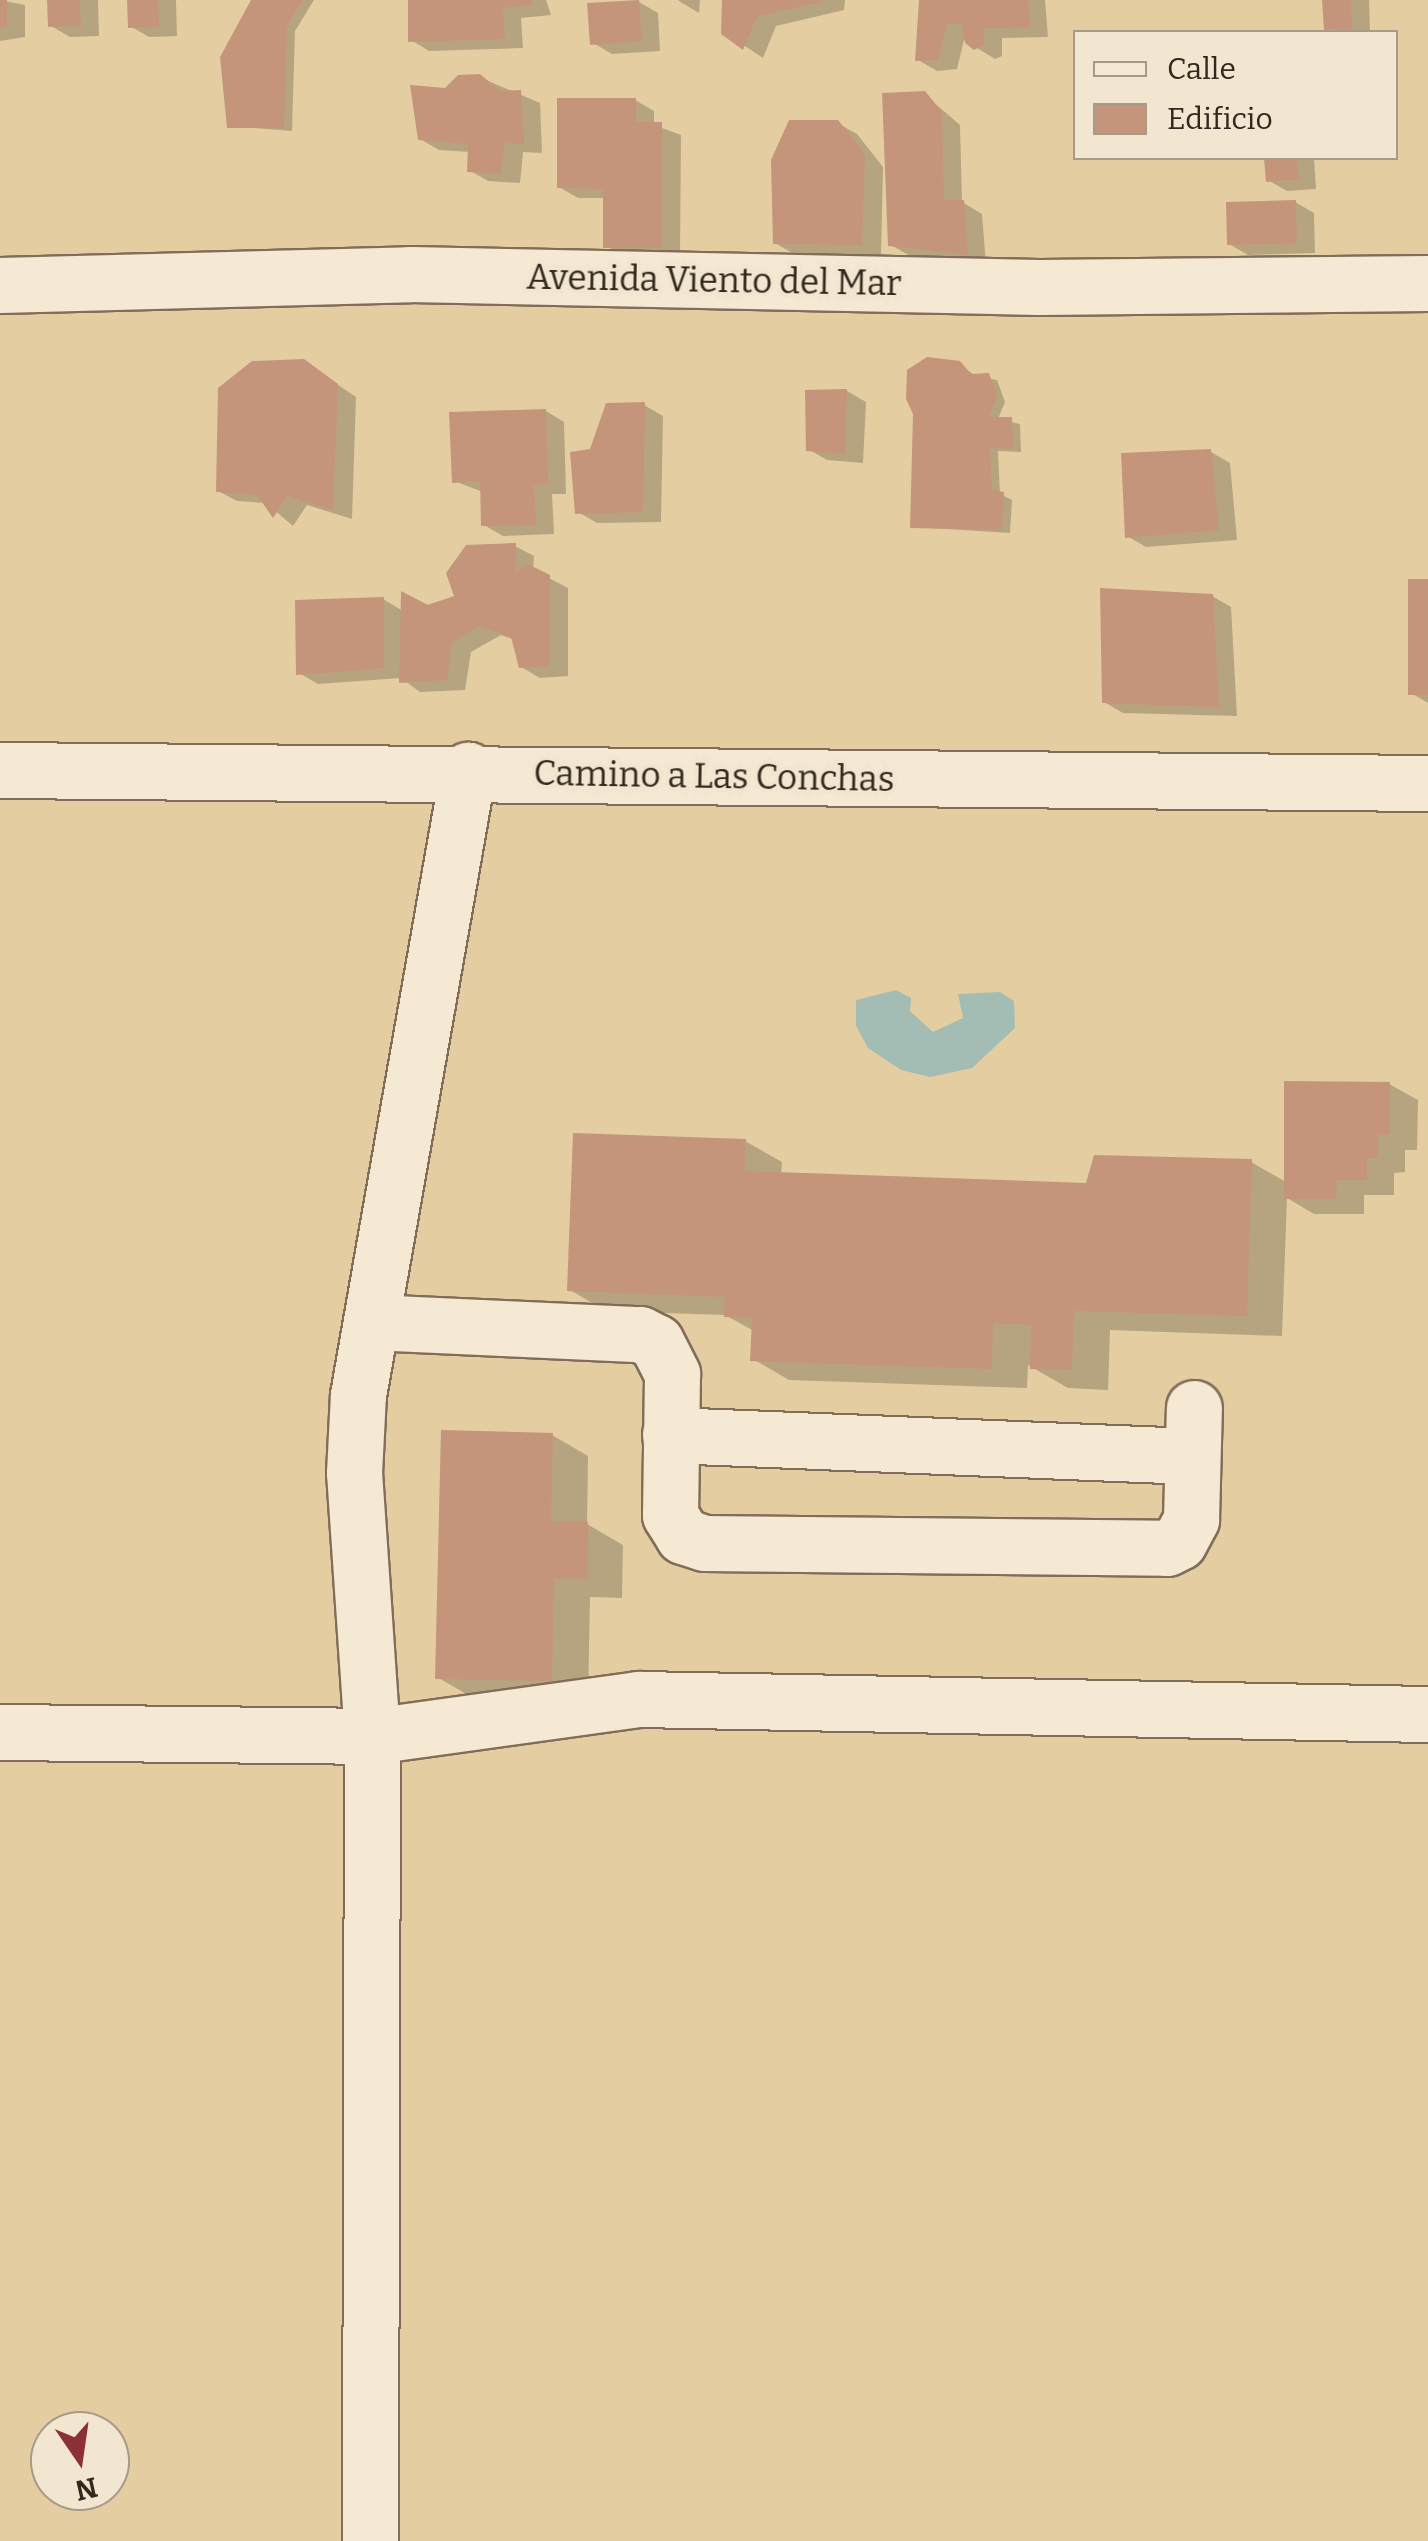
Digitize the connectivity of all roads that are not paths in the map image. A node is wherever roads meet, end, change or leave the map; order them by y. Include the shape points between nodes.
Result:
1 (1428, 283) edge
2 (0, 285) edge
3 (0, 770) edge
4 (468, 770) junction
5 (1428, 783) edge
6 (370, 1322) junction
7 (670, 1435) junction
8 (1428, 1714) edge
9 (0, 1732) edge
10 (372, 1736) junction
11 (370, 2541) edge

1 - 2 street, Avenida Viento del Mar via 1039,287 410,274
3 - 4 street, Camino a Las Conchas
4 - 5 street, Camino a Las Conchas
4 - 6 street
6 - 7 street via 640,1334 656,1342 672,1374
6 - 10 street via 354,1472
7 - 7 street via 1192,1432 1190,1519 1179,1542 1167,1548 704,1543 683,1536 670,1516
8 - 10 street via 638,1699
9 - 10 street
10 - 11 street

